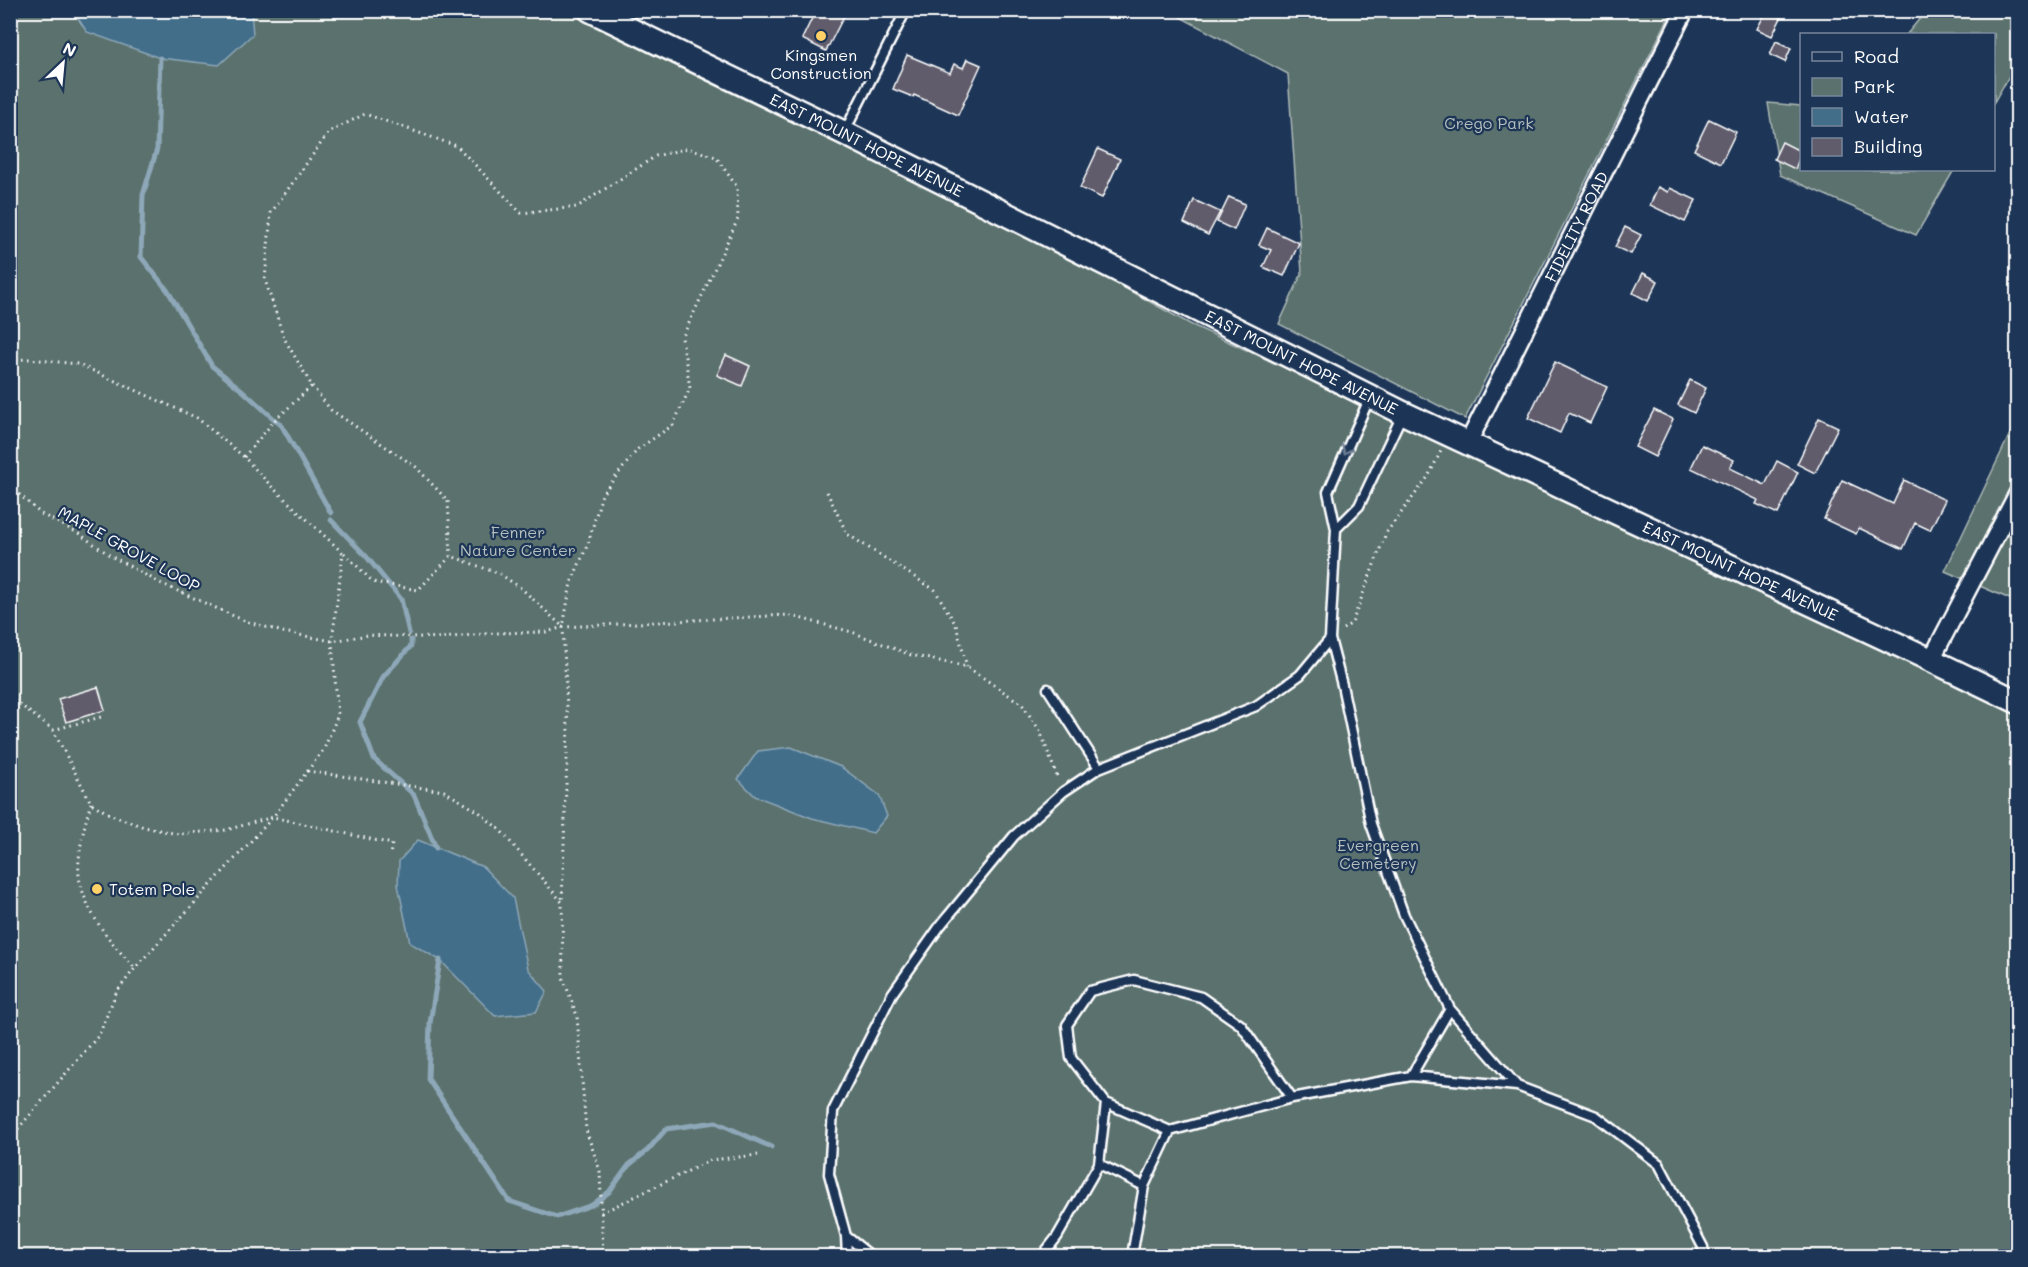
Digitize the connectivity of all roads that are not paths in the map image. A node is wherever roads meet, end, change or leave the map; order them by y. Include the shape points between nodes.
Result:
1 (590, 10) edge
2 (906, 10) edge
3 (1685, 10) edge
4 (844, 133) junction
5 (1370, 397) junction
6 (1403, 413) junction
7 (1468, 443) junction
8 (2018, 493) edge
9 (1336, 529) junction
10 (1330, 639) junction
11 (1931, 660) junction
12 (1048, 688) dead end
13 (2018, 702) edge
14 (1099, 768) junction
15 (1450, 1009) junction
16 (1411, 1076) junction
17 (1517, 1086) junction
18 (1292, 1098) junction
19 (1106, 1103) junction
20 (1170, 1131) junction
21 (1099, 1164) junction
22 (1144, 1186) junction
23 (846, 1236) junction
24 (847, 1257) edge
25 (871, 1257) edge
26 (1042, 1257) edge
27 (1132, 1257) edge
28 (1704, 1257) edge

1 - 4 street, EAST MOUNT HOPE AVENUE
2 - 4 lane
3 - 7 street, FIDELITY ROAD
4 - 5 street, EAST MOUNT HOPE AVENUE
5 - 6 street, EAST MOUNT HOPE AVENUE
5 -> 9 lane via 1328,492
6 - 7 street, EAST MOUNT HOPE AVENUE
6 - 9 lane via 1359,506
7 - 11 street, EAST MOUNT HOPE AVENUE
8 - 11 street
9 - 10 lane
10 - 14 lane via 1300,675 1256,706
10 - 15 lane via 1371,824 1404,915
11 - 13 street, EAST MOUNT HOPE AVENUE
12 - 14 lane
14 - 23 lane via 1063,792 1014,836 940,926 892,994 833,1112 829,1174
15 - 16 lane
15 - 17 lane
16 - 17 lane
16 - 18 lane
17 - 28 lane via 1596,1116 1659,1164 1703,1247
18 - 19 lane via 1241,1025 1201,997 1134,981 1090,991 1067,1025 1071,1058
18 - 20 lane
19 - 20 lane
19 - 21 lane
20 - 22 lane
21 - 22 lane
21 - 26 lane
22 - 27 lane
23 - 24 lane
23 - 25 lane

